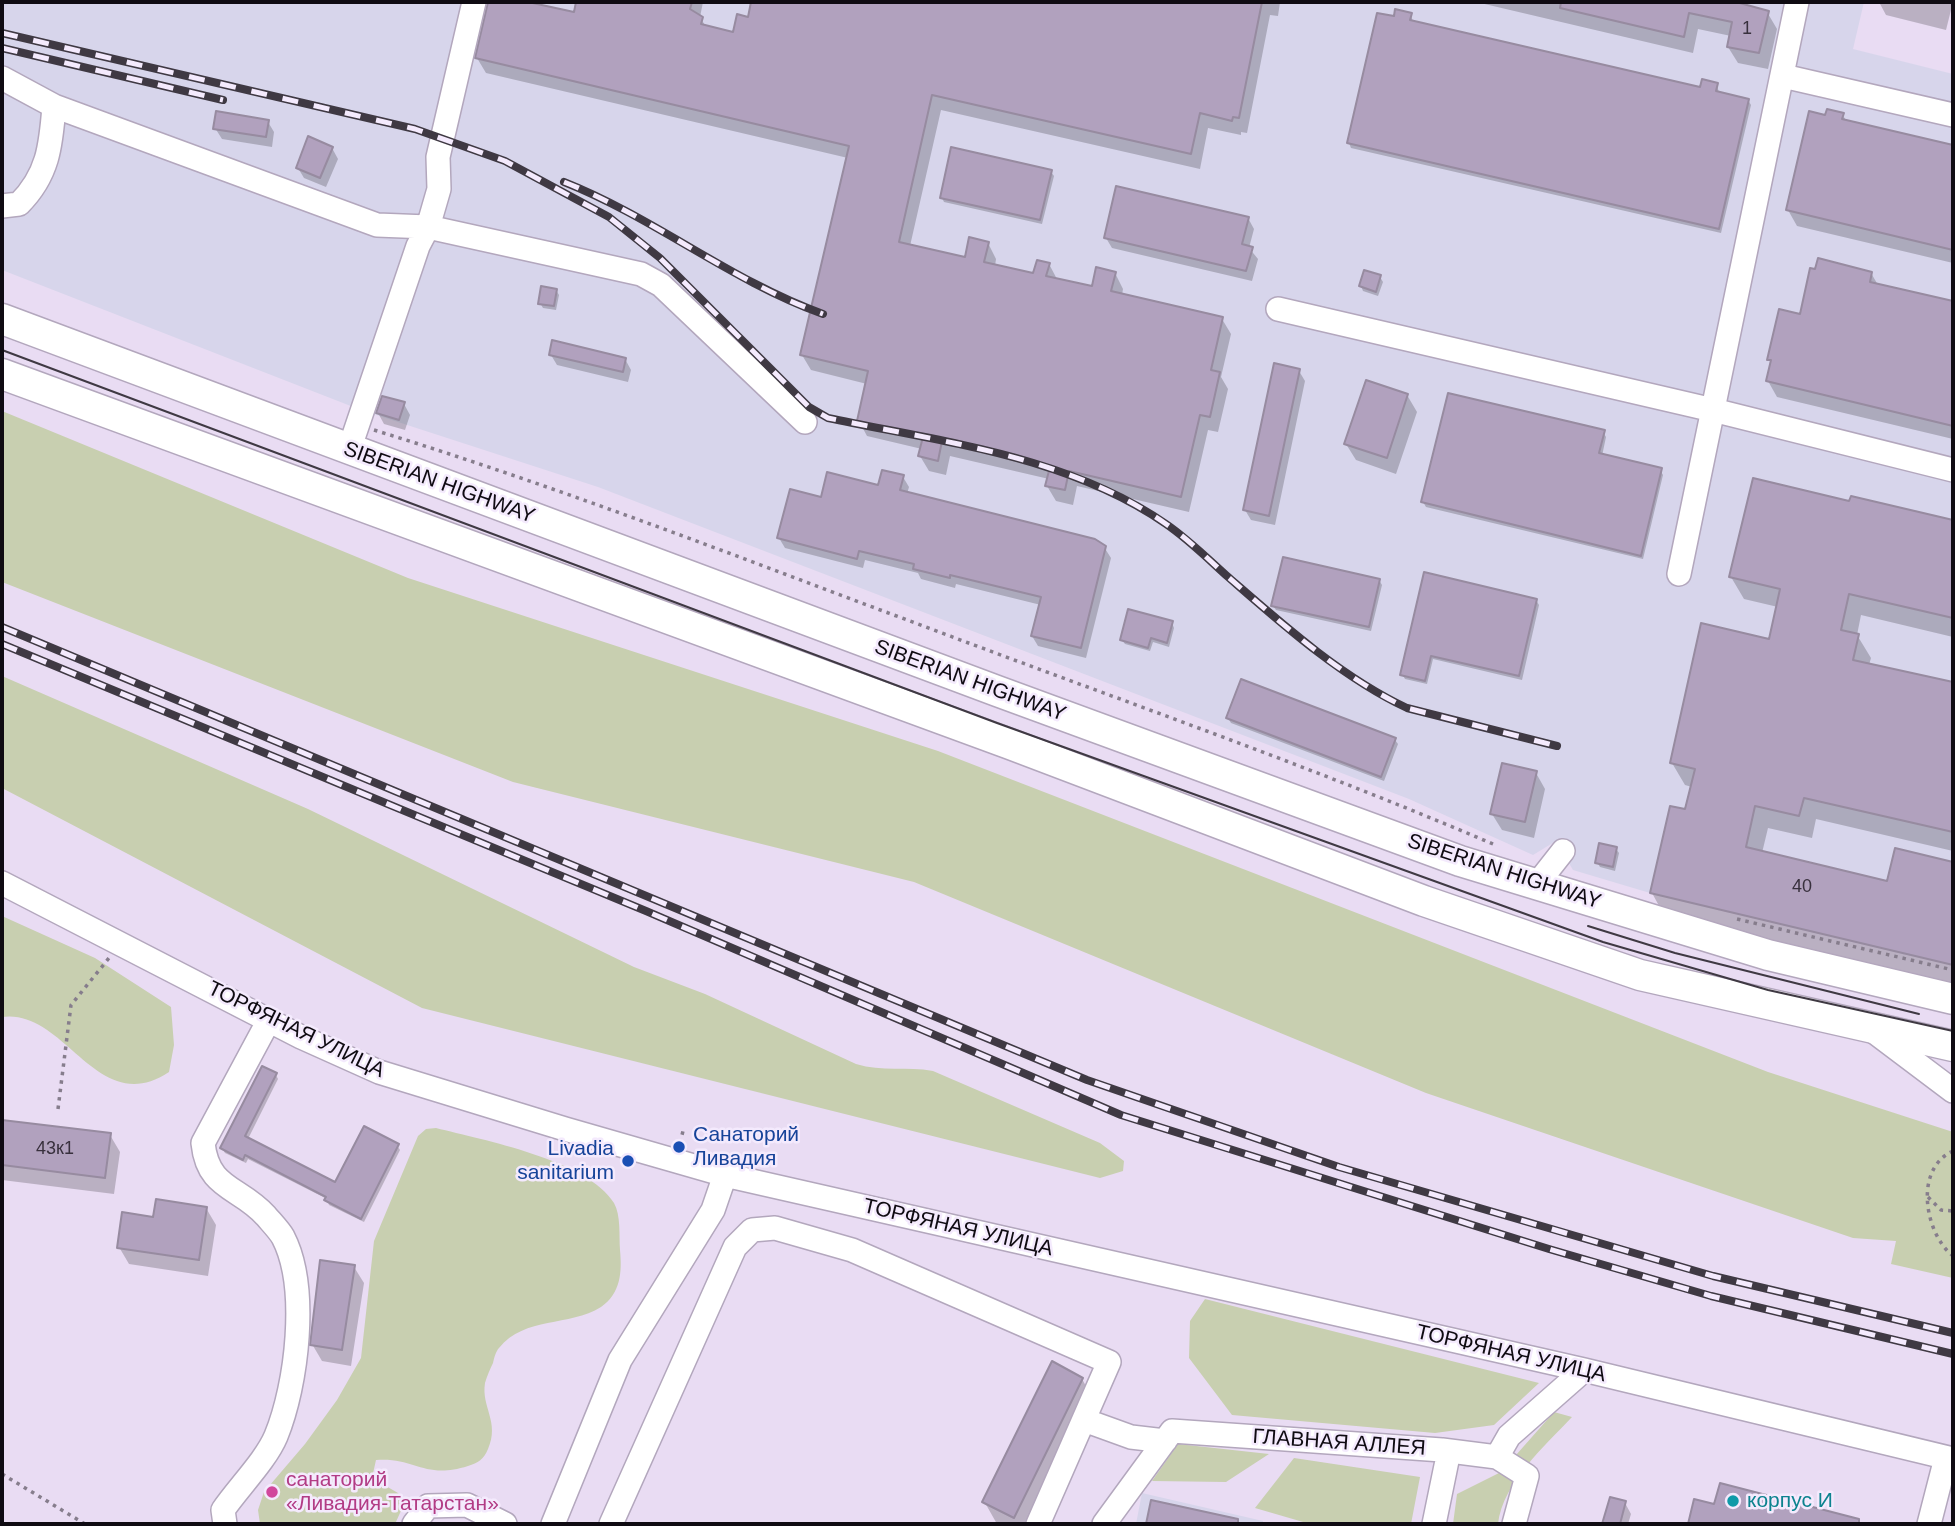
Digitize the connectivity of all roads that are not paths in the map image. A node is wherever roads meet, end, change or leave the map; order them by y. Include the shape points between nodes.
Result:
1 (474, 2) edge
2 (1797, 2) edge
3 (1783, 76) junction
4 (2, 78) edge
5 (54, 106) junction
6 (1953, 115) edge
7 (2, 206) edge
8 (428, 228) junction
9 (1278, 309) dead end
10 (2, 319) edge
11 (2, 374) edge
12 (1713, 410) junction
13 (805, 422) dead end
14 (352, 437) junction
15 (1953, 470) edge
16 (1679, 574) dead end
17 (1563, 851) dead end
18 (2, 883) edge
19 (1537, 884) junction
20 (1953, 999) edge
21 (270, 1020) junction
22 (1864, 1024) junction
23 (1953, 1046) edge
24 (1953, 1091) edge
25 (725, 1175) junction
26 (1584, 1370) junction
27 (1084, 1420) junction
28 (1165, 1441) junction
29 (1449, 1451) junction
30 (1497, 1458) junction
31 (1949, 1458) edge
32 (220, 1519) edge
33 (414, 1524) edge
34 (505, 1524) edge
35 (553, 1524) edge
36 (611, 1524) edge
37 (1038, 1524) edge
38 (1104, 1524) edge
39 (1434, 1524) edge
40 (1514, 1524) edge
41 (1929, 1524) edge

1 - 8 street via 438,157 439,189
2 - 3 street
3 - 6 street
3 - 12 street
4 - 5 street
5 - 7 street via 52,143 37,186 19,204
5 - 8 street via 377,225
8 - 13 street via 641,274 661,285
8 - 14 street
9 - 12 street
10 - 14 main road, SIBERIAN HIGHWAY
11 - 22 main road via 1424,901 1640,975
12 - 15 street
12 - 16 street
14 - 19 main road, SIBERIAN HIGHWAY via 1035,705 1448,856
17 - 19 street
18 - 21 street, ТОРФЯНАЯ УЛИЦА
19 - 20 main road, SIBERIAN HIGHWAY via 1768,955
21 - 25 street, ТОРФЯНАЯ УЛИЦА via 379,1072
21 - 32 street via 203,1143 215,1179 263,1213 282,1237 294,1271 298,1305 292,1385 275,1438
22 - 23 main road
22 - 24 street
25 - 26 street, ТОРФЯНАЯ УЛИЦА
25 - 35 street via 713,1210 620,1360
26 - 30 street via 1509,1436
26 - 31 street, ТОРФЯНАЯ УЛИЦА
27 - 28 street via 1131,1437
27 - 36 street via 1109,1362 852,1250 775,1228 752,1230 735,1247
27 - 37 street
28 - 29 street, ГЛАВНАЯ АЛЛЕЯ via 1172,1431
28 - 38 street
29 - 30 street, ГЛАВНАЯ АЛЛЕЯ
29 - 39 street
30 - 40 street via 1527,1476
31 - 41 street
33 - 34 street via 428,1506 467,1505

